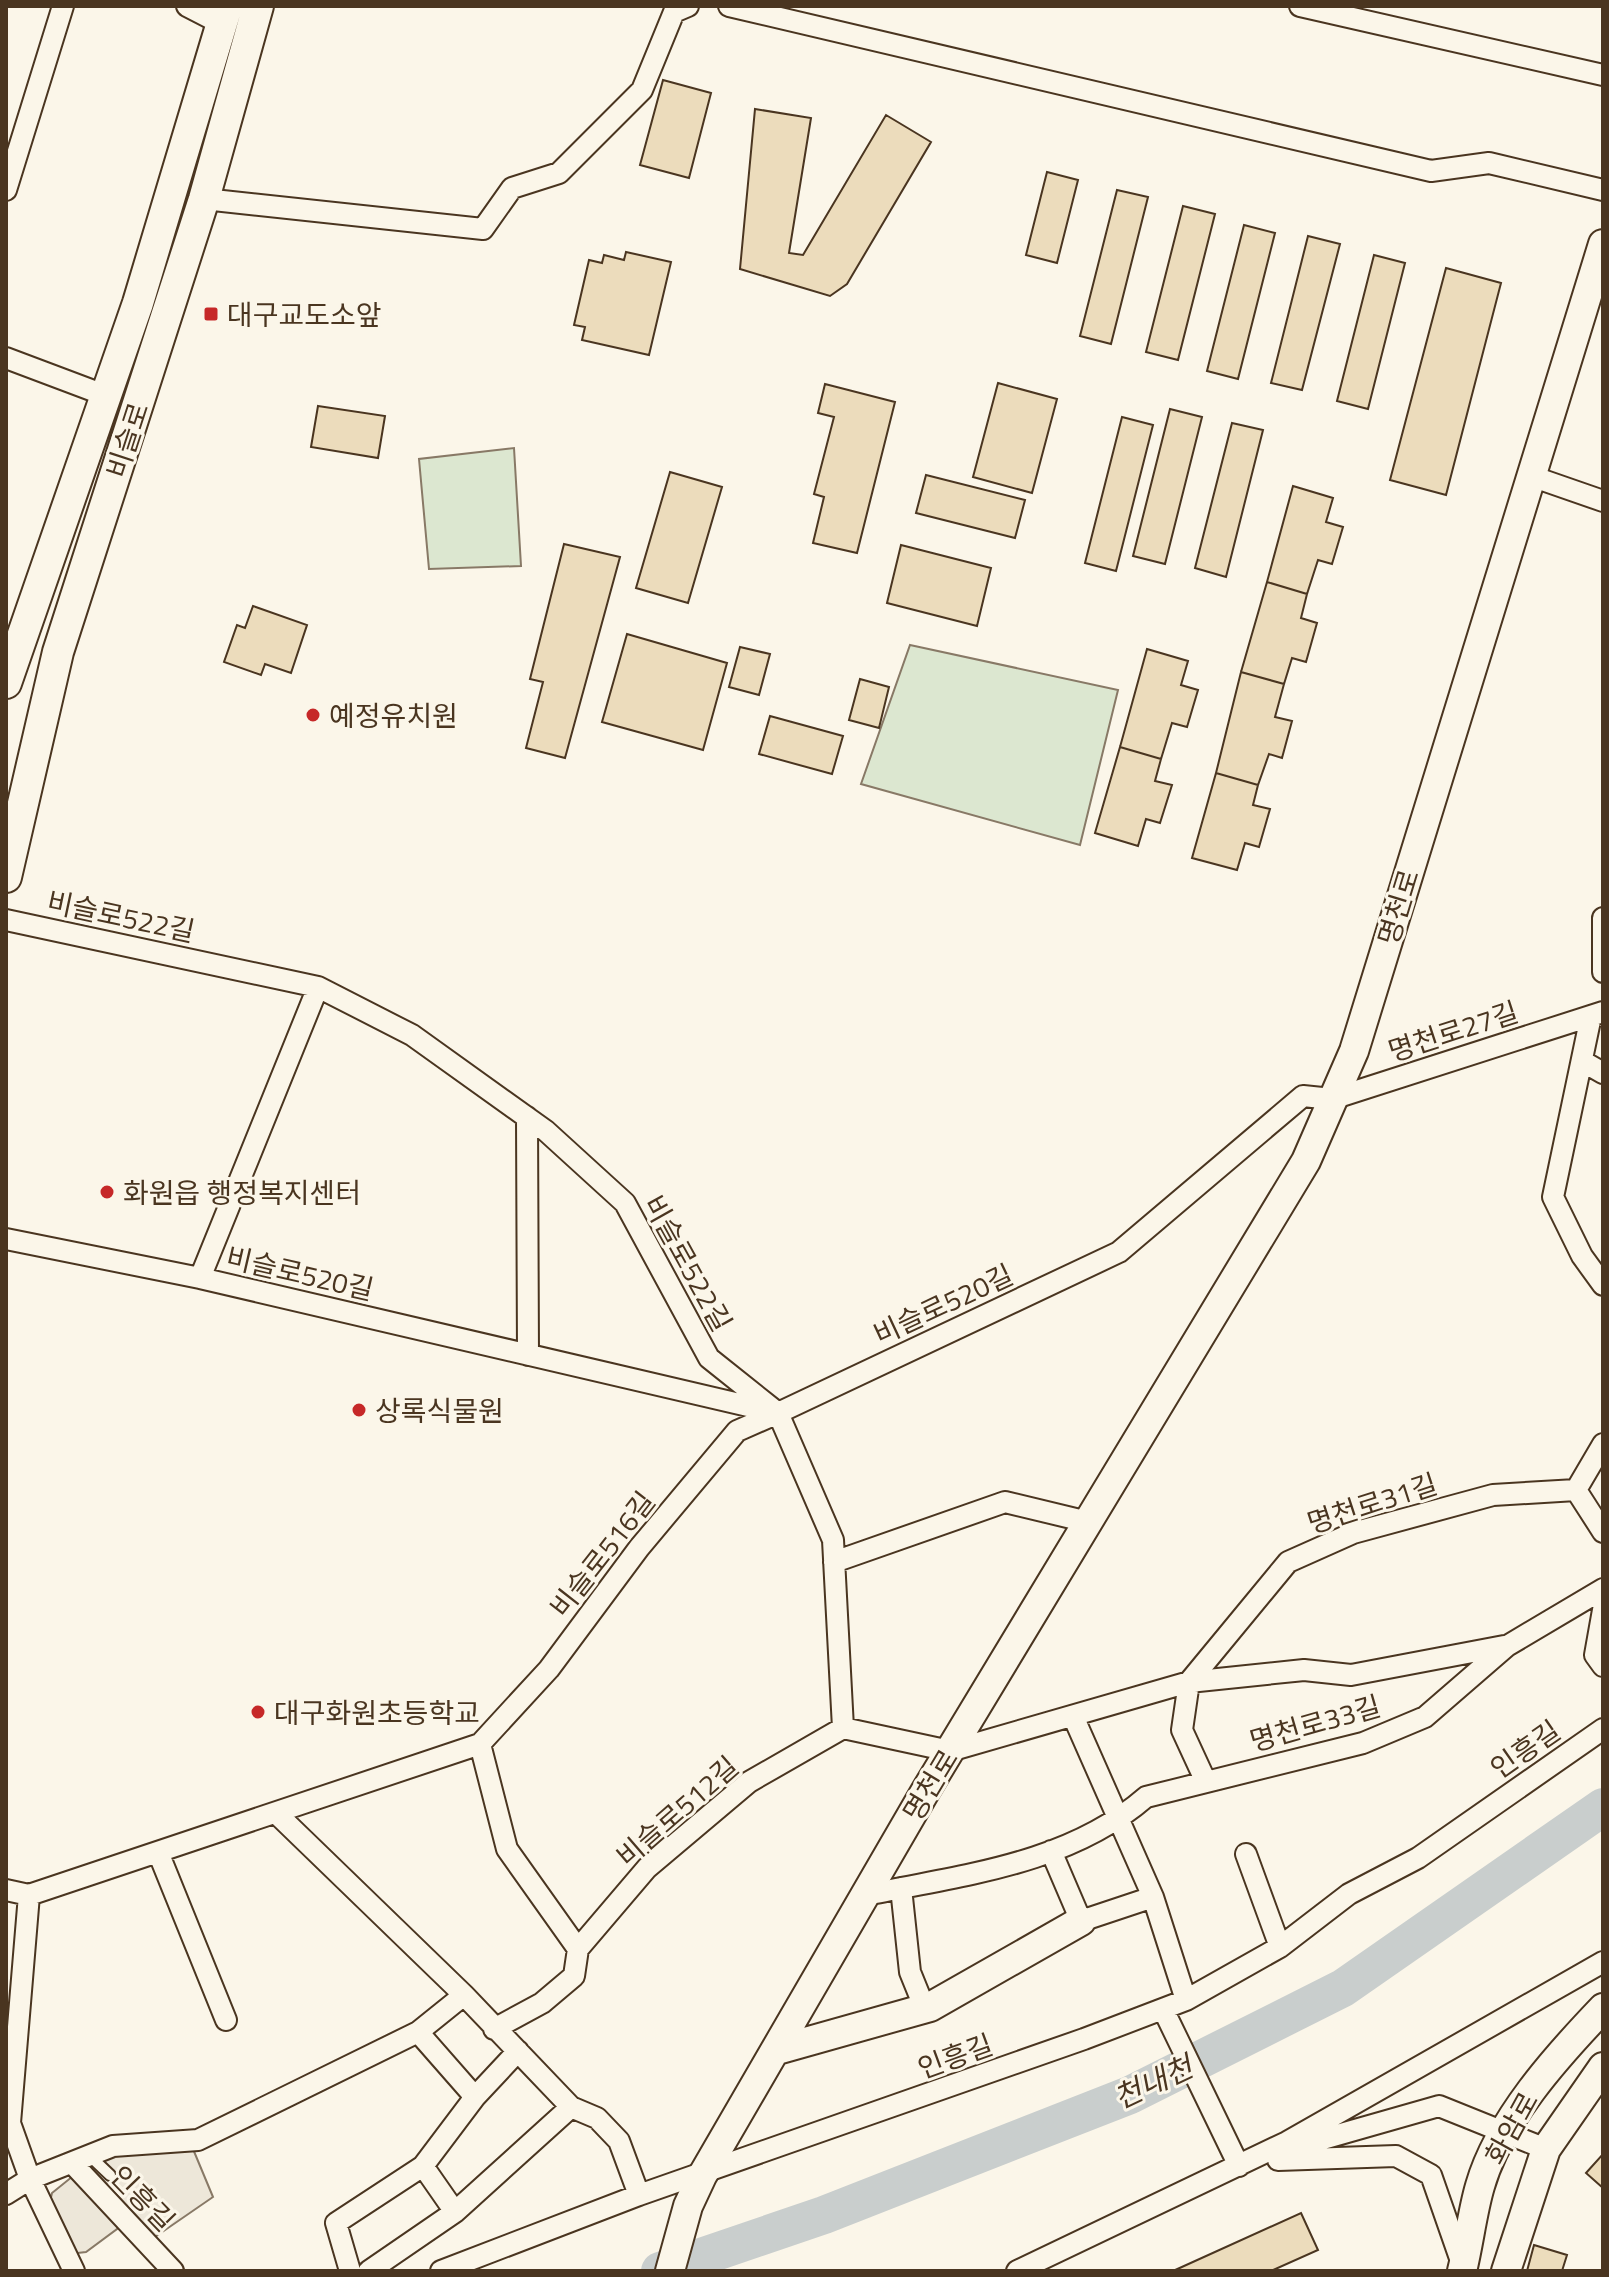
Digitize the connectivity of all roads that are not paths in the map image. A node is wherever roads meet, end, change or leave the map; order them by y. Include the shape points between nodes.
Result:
1 (63, 6) edge
2 (187, 6) edge
3 (258, 6) edge
4 (688, 6) edge
5 (729, 6) edge
6 (1300, 6) edge
7 (224, 15) edge
8 (1603, 75) edge
9 (197, 108) junction
10 (6, 190) edge
11 (1603, 190) edge
12 (206, 191) junction
13 (1603, 244) edge
14 (138, 303) junction
15 (6, 358) edge
16 (147, 378) junction
17 (107, 396) junction
18 (1531, 476) junction
19 (1603, 501) edge
20 (6, 683) edge
21 (6, 877) edge
22 (1603, 918) edge
23 (6, 920) edge
24 (1603, 972) edge
25 (318, 987) junction
26 (1597, 1014) edge
27 (1582, 1061) junction
28 (1603, 1073) edge
29 (1332, 1099) junction
30 (527, 1117) junction
31 (6, 1239) edge
32 (200, 1278) junction
33 (1603, 1285) edge
34 (528, 1355) junction
35 (778, 1413) junction
36 (1603, 1444) edge
37 (1576, 1490) junction
38 (1088, 1522) junction
39 (1603, 1532) edge
40 (834, 1562) junction
41 (1603, 1589) edge
42 (1603, 1610) edge
43 (1507, 1646) junction
44 (1603, 1666) edge
45 (1189, 1682) junction
46 (1073, 1716) junction
47 (843, 1728) junction
48 (1603, 1729) edge
49 (480, 1744) junction
50 (950, 1751) junction
51 (1206, 1782) junction
52 (276, 1813) junction
53 (1121, 1819) junction
54 (1051, 1851) junction
55 (158, 1852) junction
56 (1246, 1854) dead end
57 (901, 1888) junction
58 (6, 1890) edge
59 (29, 1895) junction
60 (866, 1895) junction
61 (1153, 1897) junction
62 (1081, 1921) junction
63 (1280, 1947) junction
64 (578, 1949) junction
65 (1603, 1962) edge
66 (464, 1995) junction
67 (1186, 2000) junction
68 (1603, 2008) edge
69 (925, 2009) junction
70 (1163, 2009) junction
71 (226, 2020) dead end
72 (494, 2029) junction
73 (418, 2032) junction
74 (777, 2050) junction
75 (518, 2051) junction
76 (1603, 2067) edge
77 (475, 2097) junction
78 (571, 2107) junction
79 (1506, 2133) junction
80 (1546, 2149) junction
81 (82, 2160) junction
82 (1244, 2163) junction
83 (423, 2166) junction
84 (110, 2175) dead end
85 (702, 2176) junction
86 (30, 2179) junction
87 (6, 2194) edge
88 (639, 2195) junction
89 (455, 2212) junction
90 (1462, 2269) edge
91 (74, 2271) edge
92 (173, 2271) edge
93 (350, 2271) edge
94 (371, 2271) edge
95 (441, 2271) edge
96 (670, 2271) edge
97 (1017, 2271) edge
98 (1506, 2271) edge

1 - 10 street
2 - 7 street
3 - 12 main road, 비슬로
4 - 12 street via 674,12 642,90 559,173 512,188 483,229
5 - 11 street via 1431,171 1489,163
6 - 8 street
7 - 9 main road, 비슬로
9 - 12 main road via 203,129 192,171
9 - 14 main road, 비슬로
12 - 16 main road, 비슬로
13 - 18 street, 명천로
14 - 16 main road via 155,312 144,350
14 - 17 main road, 비슬로
15 - 17 street
16 - 21 main road, 비슬로 via 58,652
17 - 20 main road, 비슬로
18 - 19 street
18 - 29 street, 명천로 via 1354,1051
22 - 24 street
23 - 25 street, 비슬로522길
25 - 30 street, 비슬로522길 via 412,1035
25 - 32 street, 비슬로520길
26 - 27 street, 명천로27길
26 - 29 street, 명천로27길
27 - 28 street
27 - 33 street, 명천로27길 via 1553,1197 1575,1244
29 - 35 street, 비슬로520길 via 1303,1096 1119,1252
29 - 38 street, 명천로 via 1306,1161
30 - 34 street
30 - 35 street, 비슬로522길 via 625,1203 709,1358
31 - 32 street, 비슬로520길
32 - 34 street, 비슬로520길
34 - 35 street, 비슬로520길
35 - 40 street, 비슬로522길 via 833,1540
35 - 49 street, 비슬로516길 via 737,1431 639,1548 549,1669
36 - 37 street
37 - 39 street
37 - 45 street, 명천로31길 via 1493,1495 1353,1533 1288,1562
38 - 40 street via 1005,1502
38 - 50 street, 명천로
40 - 47 street, 비슬로522길
41 - 43 street, 명천로33길
42 - 44 street via 1595,1655
43 - 45 street, 명천로33길 via 1351,1675 1304,1670
43 - 51 street, 명천로33길 via 1425,1717 1363,1743
45 - 46 street
45 - 51 street via 1182,1730
46 - 50 street
46 - 53 street
47 - 50 street
47 - 64 street, 비슬로512길 via 749,1782 647,1868
48 - 63 street, 인흥길 via 1418,1858 1349,1894
49 - 52 street, 비슬로516길
49 - 64 street via 507,1849
50 - 60 street, 명천로
51 - 53 street, 명천로33길 via 1146,1797
52 - 55 street, 비슬로516길
52 - 66 street
53 - 54 street, 명천로33길
53 - 61 street
54 - 57 street, 명천로33길
54 - 62 street
55 - 59 street, 비슬로516길
55 - 71 street
56 - 63 street
57 - 60 street, 명천로33길
57 - 69 street via 910,1972
58 - 59 street
59 - 86 street via 10,2123
60 - 74 street, 명천로
61 - 62 street
61 - 67 street
62 - 69 street
63 - 67 street, 인흥길
64 - 72 street, 비슬로512길 via 574,1976 542,2003
65 - 82 street
66 - 72 street
66 - 73 street
67 - 70 street, 인흥길
68 - 79 street, 화암로 via 1548,2065
69 - 74 street
70 - 82 street
70 - 85 street, 인흥길
72 - 75 street
73 - 77 street
73 - 81 street via 198,2140 113,2146
74 - 85 street, 명천로
75 - 77 street
75 - 78 street
76 - 80 street, 화암로
77 - 83 street
78 - 88 street via 597,2118 619,2141
78 - 89 street
79 - 80 street
79 - 82 street via 1439,2106
79 - 90 street, 화암로 via 1481,2183
80 - 98 street, 화암로
81 - 84 lane
81 - 86 street
81 - 92 street, 인흥길
82 - 90 street via 1396,2156 1431,2175
82 - 97 street
83 - 89 street
83 - 93 street via 336,2223
85 - 88 street, 인흥길
85 - 96 street, 명천로
86 - 87 street
86 - 91 street
88 - 95 street, 인흥길
89 - 94 street

